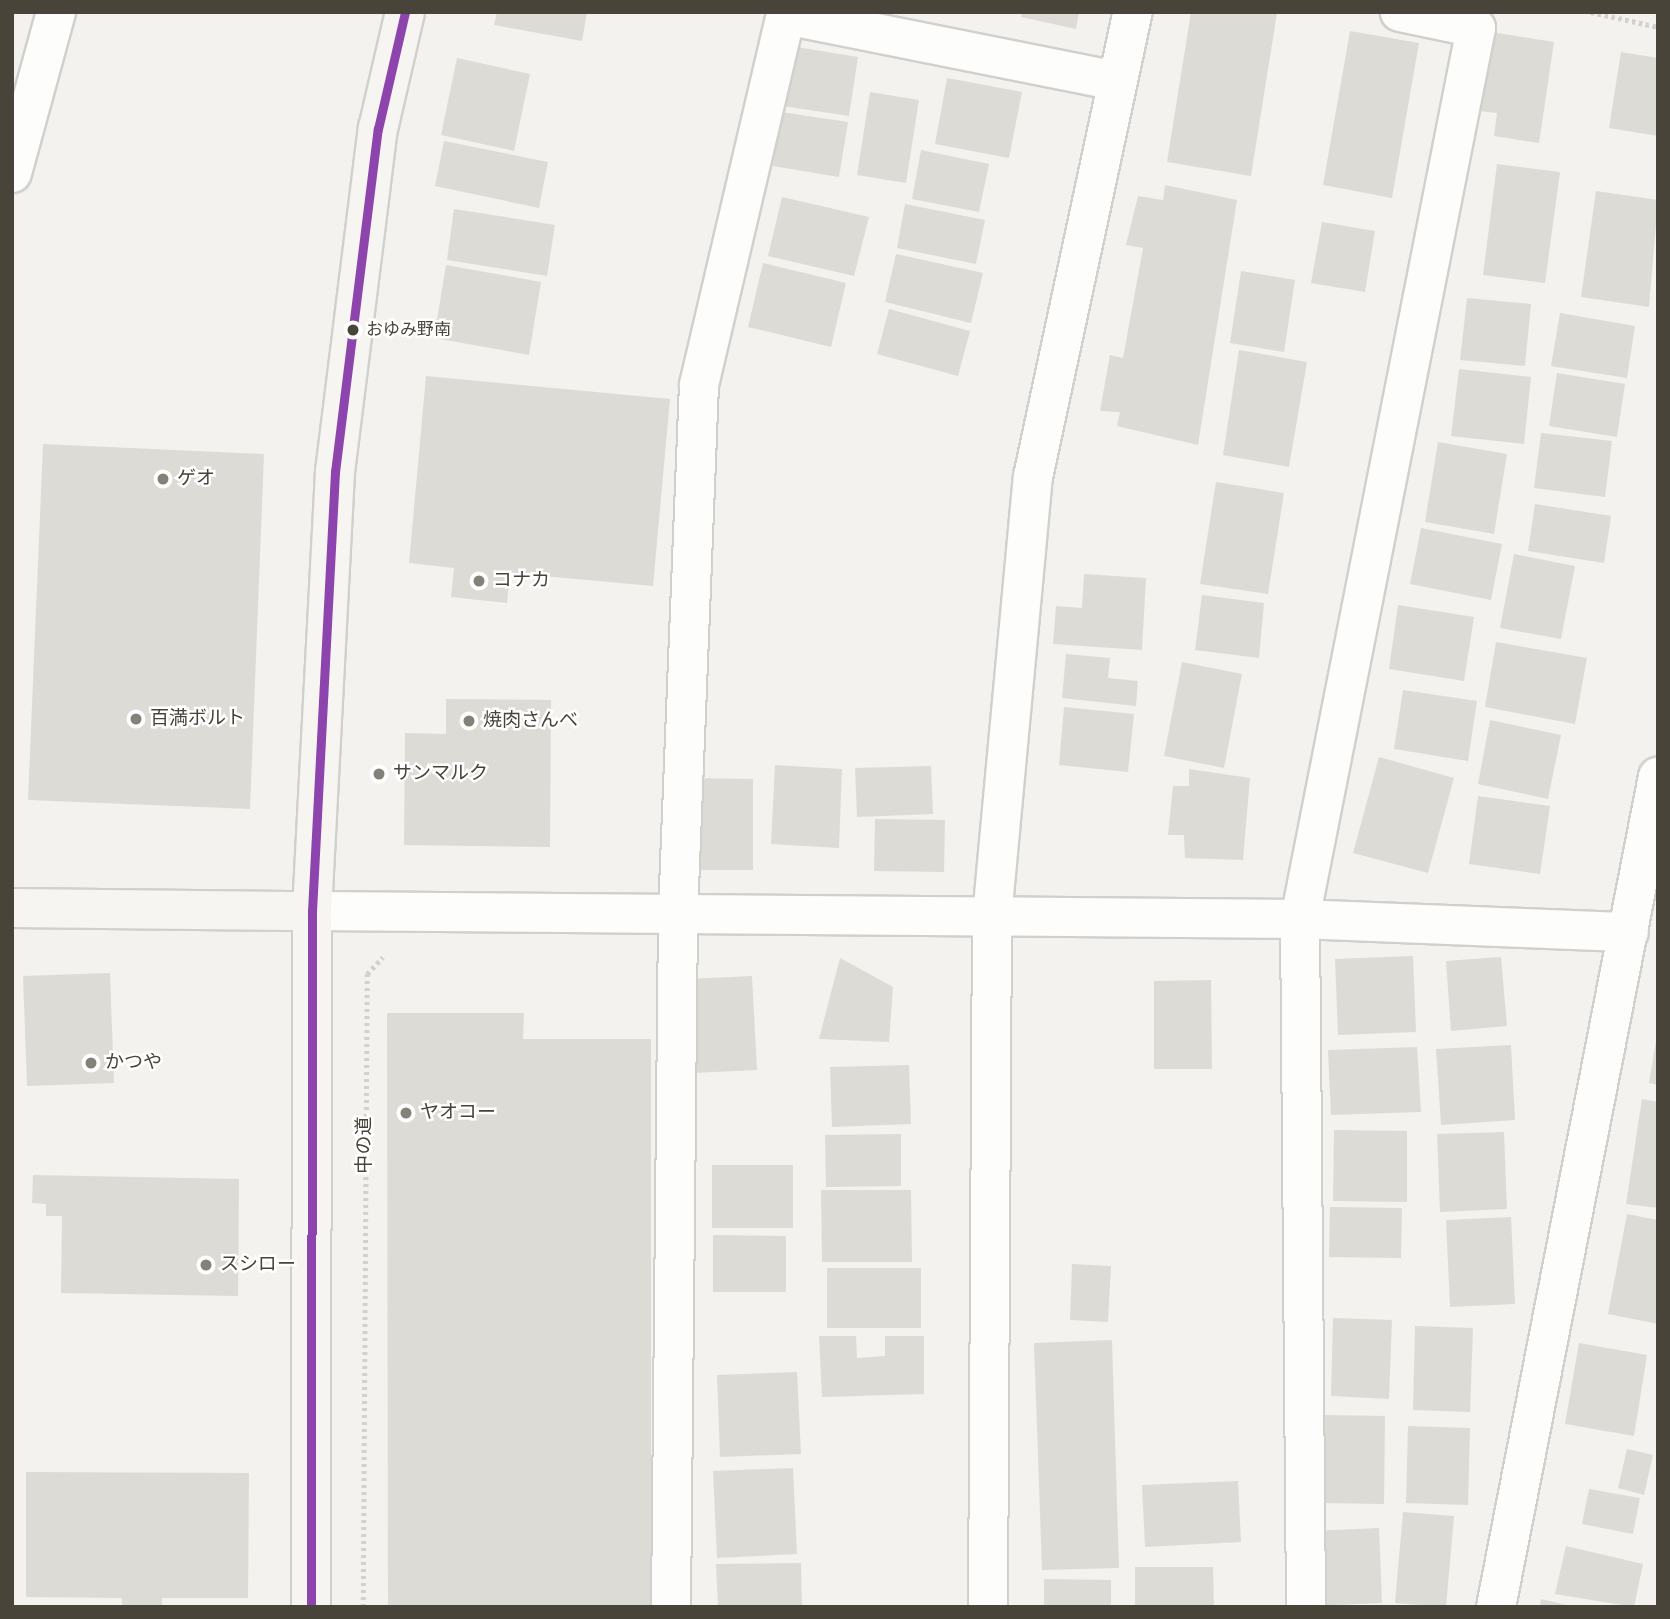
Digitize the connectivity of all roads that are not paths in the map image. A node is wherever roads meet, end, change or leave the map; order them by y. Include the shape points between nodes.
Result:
1 (56, 12) edge
2 (405, 12) edge
3 (1133, 12) edge
4 (1400, 12) edge
5 (1116, 81) junction
6 (12, 173) edge
7 (1658, 777) edge
8 (12, 908) edge
9 (312, 911) junction
10 (678, 914) junction
11 (992, 917) junction
12 (1300, 919) junction
13 (1629, 932) junction
14 (311, 1607) edge
15 (671, 1607) edge
16 (988, 1607) edge
17 (1306, 1607) edge
18 (1496, 1607) edge

1 - 6 street
2 - 9 street via 378,129 335,472
3 - 5 street
4 - 12 street via 1476,29
5 - 10 street via 786,15 699,384
5 - 11 street via 1033,477
7 - 13 street
8 - 9 street
9 - 10 street
9 - 14 street
10 - 11 street
10 - 15 street
11 - 12 street
11 - 16 street
12 - 13 street
12 - 17 street
13 - 18 street

